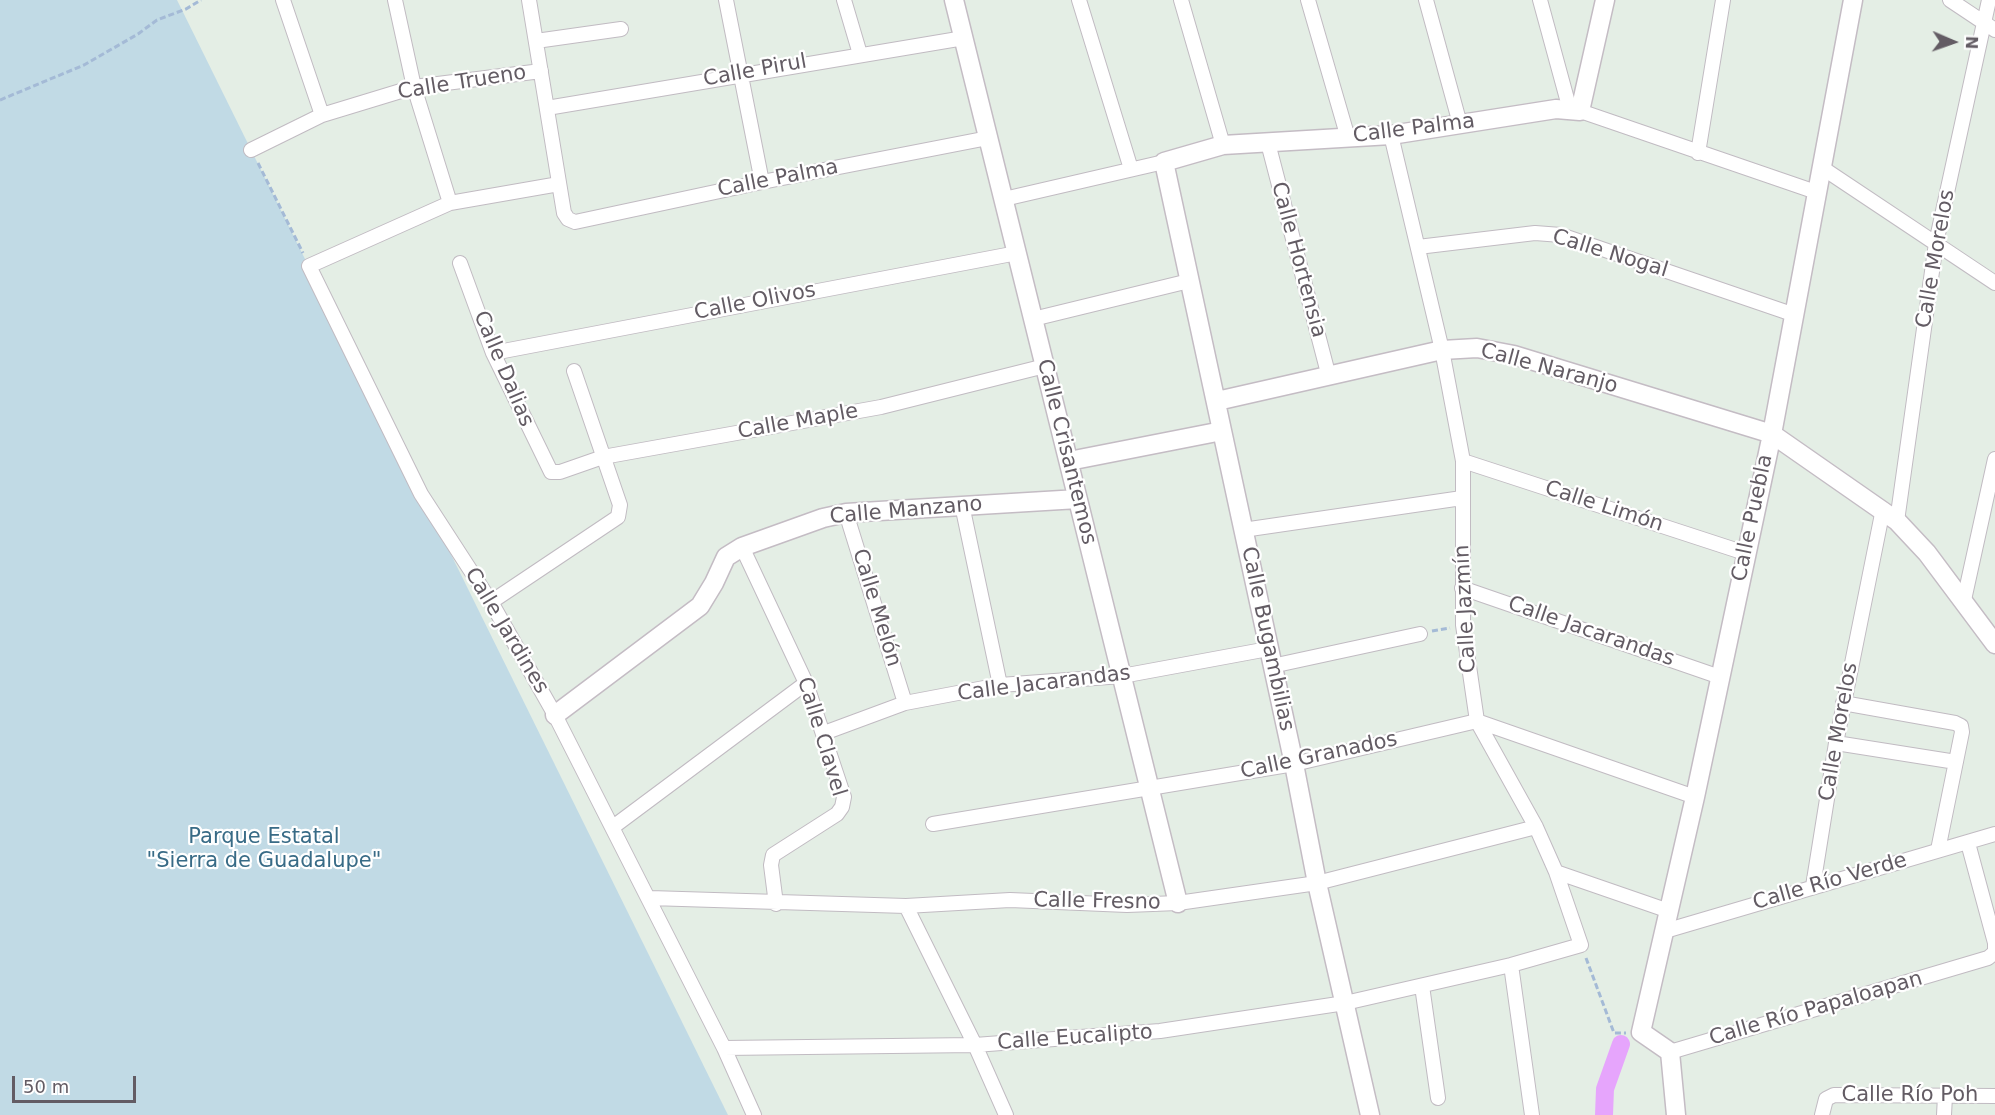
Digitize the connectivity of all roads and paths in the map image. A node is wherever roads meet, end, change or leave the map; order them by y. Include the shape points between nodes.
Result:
1 (201, 0) edge
2 (283, 0) edge
3 (395, 0) edge
4 (529, 0) edge
5 (726, 0) edge
6 (844, 0) edge
7 (954, 0) edge
8 (1079, 0) edge
9 (1181, 0) edge
10 (1308, 0) edge
11 (1426, 0) edge
12 (1540, 0) edge
13 (1605, 0) edge
14 (1723, 0) edge
15 (1853, 0) edge
16 (1950, 0) edge
17 (1989, 0) edge
18 (1989, 27) edge
19 (621, 29) dead end
20 (964, 38) junction
21 (536, 41) junction
22 (860, 54) junction
23 (541, 71) junction
24 (740, 73) junction
25 (414, 87) junction
26 (0, 100) edge
27 (547, 108) junction
28 (1575, 111) junction
29 (322, 115) junction
30 (1460, 124) junction
31 (1391, 135) junction
32 (988, 138) junction
33 (1348, 138) junction
34 (1268, 143) junction
35 (1223, 145) junction
36 (251, 150) joint
37 (1698, 153) junction
38 (1164, 162) junction
39 (1821, 167) junction
40 (1131, 169) junction
41 (762, 182) junction
42 (559, 184) junction
43 (1816, 192) junction
44 (1004, 200) junction
45 (450, 203) junction
46 (1936, 243) junction
47 (1418, 247) junction
48 (1017, 253) junction
49 (460, 263) dead end
50 (309, 266) junction
51 (1189, 281) junction
52 (1995, 283) edge
53 (1795, 315) junction
54 (1033, 319) junction
55 (1442, 350) junction
56 (493, 352) junction
57 (1045, 366) junction
58 (574, 371) dead end
59 (1329, 377) junction
60 (1217, 401) junction
61 (1222, 431) junction
62 (1772, 434) junction
63 (603, 457) junction
64 (1995, 459) edge
65 (1068, 461) junction
66 (1463, 461) junction
67 (551, 472) joint
68 (1462, 498) junction
69 (1078, 499) junction
70 (962, 505) junction
71 (846, 513) junction
72 (1890, 515) junction
73 (1243, 530) junction
74 (742, 547) junction
75 (1745, 553) junction
76 (1462, 588) junction
77 (1964, 600) junction
78 (491, 602) junction
79 (1463, 625) junction
80 (1420, 634) joint
81 (1995, 644) edge
82 (1270, 657) junction
83 (1122, 676) junction
84 (1720, 676) junction
85 (806, 683) junction
86 (1000, 685) junction
87 (905, 703) junction
88 (1844, 704) junction
89 (555, 715) junction
90 (1477, 721) junction
91 (824, 733) junction
92 (1836, 743) junction
93 (1956, 762) junction
94 (1294, 764) junction
95 (1150, 790) junction
96 (1695, 797) junction
97 (933, 824) dead end
98 (613, 827) junction
99 (1536, 827) junction
100 (1995, 834) edge
101 (1968, 843) junction
102 (1938, 850) junction
103 (1556, 872) junction
104 (1317, 883) junction
105 (1813, 885) junction
106 (650, 898) junction
107 (1178, 903) junction
108 (776, 904) junction
109 (906, 906) junction
110 (1669, 911) junction
111 (1665, 931) junction
112 (1581, 945) junction
113 (1995, 952) edge
114 (1511, 965) junction
115 (1422, 986) junction
116 (1345, 1003) junction
117 (1641, 1032) junction
118 (975, 1045) junction
119 (724, 1048) junction
120 (1670, 1052) junction
121 (1944, 1096) junction
122 (1995, 1096) edge
123 (1438, 1098) dead end
124 (754, 1115) edge
125 (1006, 1115) edge
126 (1370, 1115) edge
127 (1532, 1115) edge
128 (1676, 1115) edge
129 (1822, 1115) edge
130 (1944, 1115) edge

1 - 26 path via 157,20 84,65
2 - 29 street
3 - 25 street
4 - 21 street
5 - 24 street
6 - 22 street
7 - 20 street, Calle Crisantemos
8 - 40 street
9 - 35 street
10 - 33 street
11 - 30 street
12 - 28 street
13 - 28 street
14 - 37 street
15 - 39 street, Calle Puebla
16 - 18 street
17 - 18 street, Calle Morelos
18 - 46 street, Calle Morelos
19 - 21 street
20 - 22 street, Calle Pirul
20 - 32 street, Calle Crisantemos
21 - 23 street
22 - 24 street, Calle Pirul
23 - 25 street, Calle Trueno
23 - 27 street
24 - 27 street, Calle Pirul
24 - 41 street
25 - 29 street, Calle Trueno
25 - 45 street
27 - 42 street
28 - 30 street, Calle Palma via 1556,109
28 - 37 street, Calle Palma
29 - 36 street, Calle Trueno
30 - 31 street, Calle Palma
31 - 33 street, Calle Palma
31 - 47 street, Calle Jazmín
32 - 41 street, Calle Palma
32 - 44 street, Calle Crisantemos
33 - 34 street, Calle Palma
34 - 35 street, Calle Palma
34 - 59 street, Calle Hortensia
35 - 38 street, Calle Palma
36 - 50 path
37 - 43 street, Calle Palma
38 - 40 street, Calle Palma
38 - 51 street, Calle Bugambilias
39 - 43 street, Calle Puebla
39 - 46 street
40 - 44 street, Calle Palma
41 - 42 street, Calle Palma via 575,222 564,213
42 - 45 street
43 - 53 street, Calle Puebla
44 - 48 street, Calle Crisantemos
45 - 50 street
46 - 52 street
46 - 72 street, Calle Morelos
47 - 53 street, Calle Nogal via 1535,232 1561,235
47 - 55 street, Calle Jazmín
48 - 54 street, Calle Crisantemos
48 - 56 street, Calle Olivos
49 - 56 street, Calle Dalias
50 - 78 street, Calle Jardines via 421,494
51 - 54 street
51 - 60 street, Calle Bugambilias
53 - 62 street, Calle Puebla
54 - 57 street, Calle Crisantemos
55 - 59 street, Calle Naranjo
55 - 62 street, Calle Naranjo via 1477,348 1514,355
55 - 66 street, Calle Jazmín
56 - 67 street, Calle Dalias
57 - 63 street, Calle Maple via 881,407
57 - 65 street, Calle Crisantemos
58 - 63 street
59 - 60 street, Calle Naranjo
60 - 61 street, Calle Bugambilias
61 - 65 street
61 - 73 street, Calle Bugambilias
62 - 72 street, Calle Naranjo
62 - 75 street, Calle Puebla
63 - 67 street, Calle Maple
63 - 78 street via 620,506 618,517
64 - 77 street
65 - 69 street, Calle Crisantemos
66 - 68 street, Calle Jazmín
66 - 75 street, Calle Limón
68 - 73 street
68 - 76 street, Calle Jazmín
69 - 70 street, Calle Manzano
69 - 83 street, Calle Crisantemos
70 - 71 street, Calle Manzano
70 - 86 street
71 - 74 street, Calle Manzano
71 - 87 street, Calle Melón
72 - 77 street, Calle Naranjo
72 - 88 street, Calle Morelos
73 - 82 street, Calle Bugambilias
74 - 85 street, Calle Clavel
74 - 89 street, Calle Manzano via 726,557 700,606
75 - 84 street, Calle Puebla
76 - 79 street, Calle Jazmín
76 - 84 street, Calle Jacarandas
77 - 81 street, Calle Naranjo
78 - 89 street, Calle Jardines
79 - 80 path
79 - 90 street, Calle Jazmín
80 - 82 street, Calle Jacarandas
82 - 83 street, Calle Jacarandas
82 - 94 street, Calle Bugambilias
83 - 86 street, Calle Jacarandas
83 - 95 street, Calle Crisantemos
84 - 96 street, Calle Puebla
85 - 91 street, Calle Clavel
85 - 98 street
86 - 87 street, Calle Jacarandas
87 - 91 street, Calle Jacarandas
88 - 92 street, Calle Morelos
88 - 93 street via 1961,726
89 - 98 street, Calle Jardines
90 - 94 street, Calle Granados
90 - 96 street
90 - 99 street, Calle Jazmín
91 - 108 street, Calle Clavel via 844,796 842,807 773,855
92 - 93 street
92 - 105 street, Calle Morelos
93 - 102 street
94 - 95 street, Calle Granados
94 - 104 street, Calle Bugambilias
95 - 97 street, Calle Granados
95 - 107 street, Calle Crisantemos
96 - 110 street, Calle Puebla
98 - 106 street, Calle Jardines
99 - 103 street, Calle Jazmín
99 - 104 street, Calle Fresno
100 - 101 street, Calle Río Verde
101 - 102 street, Calle Río Verde
101 - 113 street
102 - 105 street, Calle Río Verde
103 - 110 street
103 - 112 street, Calle Jazmín
104 - 107 street, Calle Fresno
104 - 116 street, Calle Bugambilias
105 - 111 street, Calle Río Verde
106 - 108 street, Calle Fresno
106 - 119 street, Calle Jardines
107 - 109 street, Calle Fresno via 1010,900
108 - 109 street, Calle Fresno
109 - 118 street
110 - 111 street, Calle Puebla
111 - 117 street, Calle Puebla
112 - 114 street, Calle Eucalipto
112 - 117 path via 1614,1033
113 - 120 street, Calle Río Papaloapan via 1988,958
114 - 115 street, Calle Eucalipto
114 - 127 street
115 - 116 street, Calle Eucalipto
115 - 123 street
116 - 118 street, Calle Eucalipto via 1160,1032
116 - 126 street, Calle Bugambilias
117 - 120 street
118 - 119 street, Calle Eucalipto
118 - 125 street
119 - 124 street, Calle Jardines
120 - 128 street
121 - 122 street, Calle Río Poh
121 - 129 street, Calle Río Poh via 1834,1095 1826,1099
121 - 130 street

